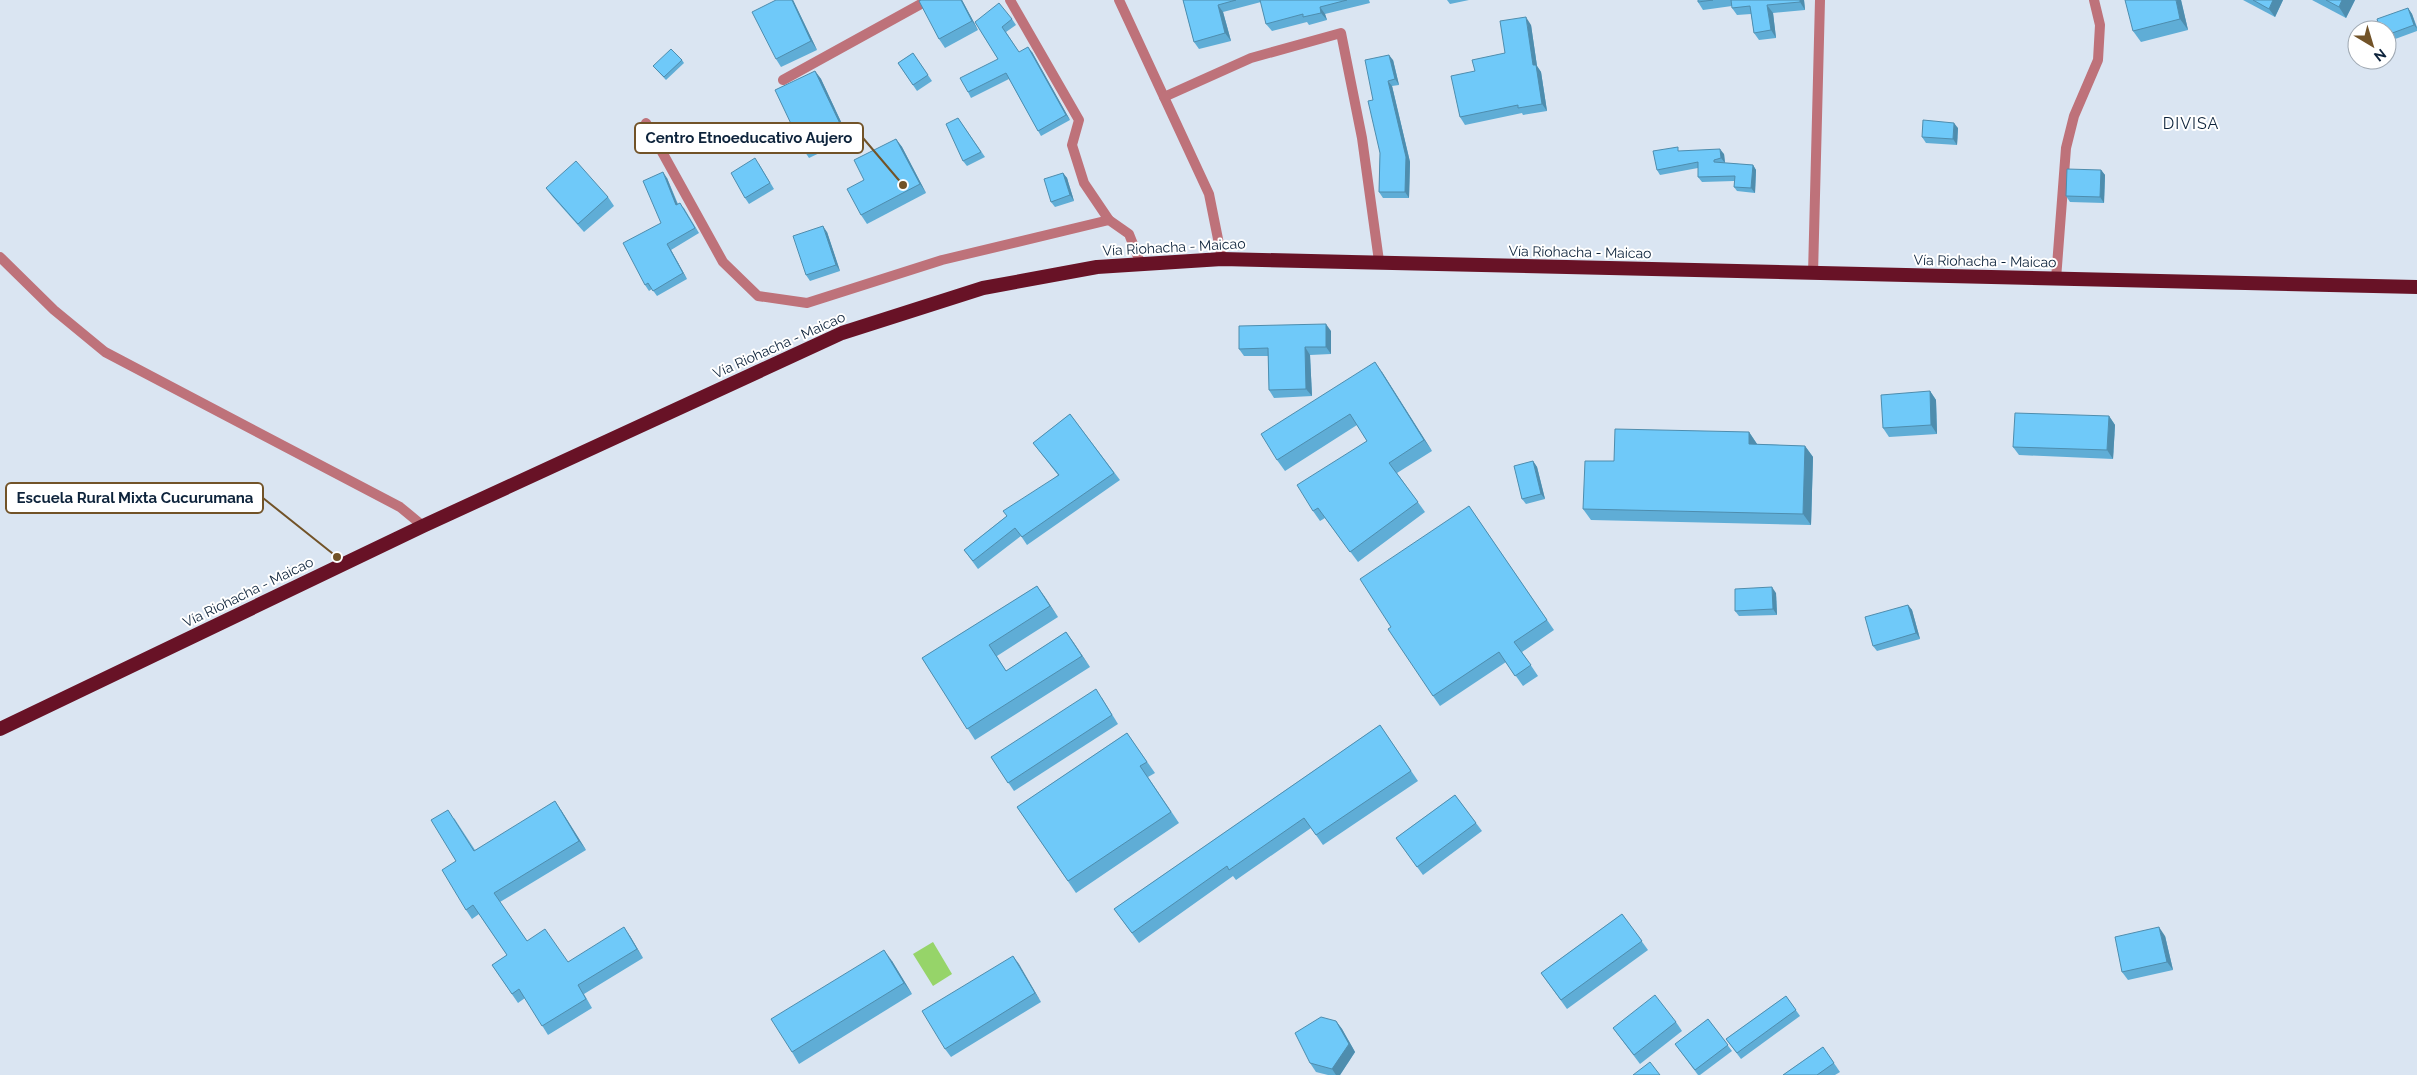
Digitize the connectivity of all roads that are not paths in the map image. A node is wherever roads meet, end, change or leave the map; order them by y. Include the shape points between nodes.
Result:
1 (928, 0) edge
2 (1010, 0) edge
3 (1119, 0) edge
4 (1820, 0) edge
5 (2094, 0) edge
6 (784, 80) dead end
7 (1164, 97) junction
8 (646, 122) dead end
9 (1108, 220) junction
10 (0, 257) edge
11 (1222, 259) junction
12 (1378, 261) junction
13 (1140, 262) junction
14 (1813, 274) junction
15 (2056, 279) junction
16 (2417, 287) edge
17 (423, 526) junction
18 (0, 729) edge

1 - 6 street
2 - 9 street via 1079,120 1072,145 1084,183
3 - 7 street
4 - 14 street
5 - 15 street via 2100,25 2098,60 2074,116 2066,148
7 - 11 street via 1209,194
7 - 12 street via 1251,58 1340,33 1362,138
8 - 9 street via 723,262 758,296 807,303 942,260
9 - 13 street via 1129,234
10 - 17 street via 54,310 105,352 400,507
11 - 12 highway, Vía Riohacha - Maicao
11 - 13 highway, Vía Riohacha - Maicao
12 - 14 highway, Vía Riohacha - Maicao via 1422,265
13 - 17 highway, Vía Riohacha - Maicao via 1097,266 983,288 842,333
14 - 15 highway, Vía Riohacha - Maicao
15 - 16 highway, Vía Riohacha - Maicao
17 - 18 highway, Vía Riohacha - Maicao

